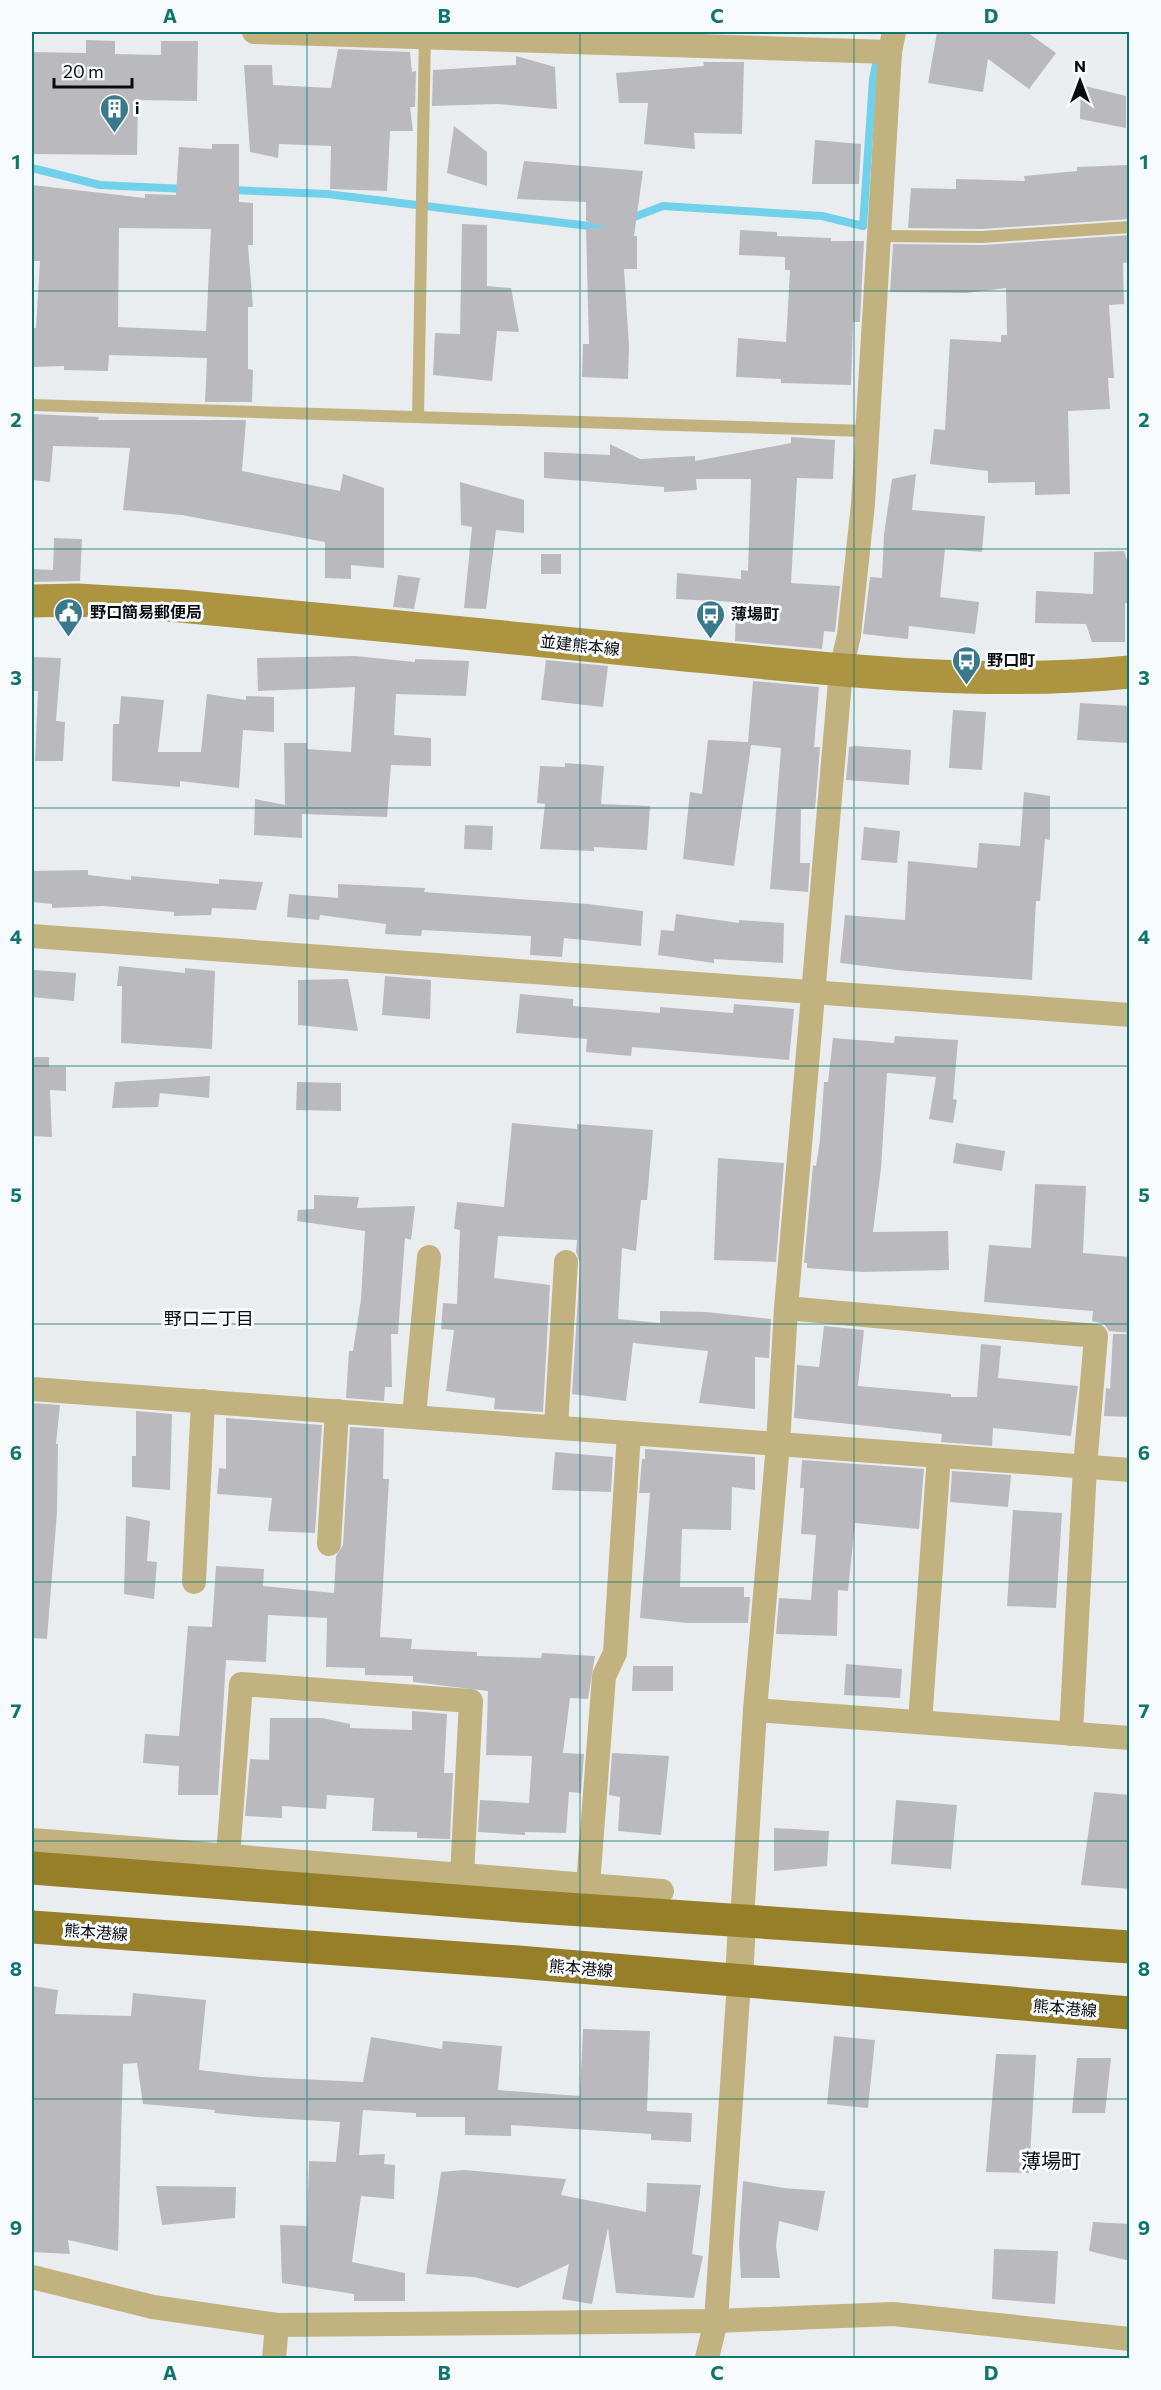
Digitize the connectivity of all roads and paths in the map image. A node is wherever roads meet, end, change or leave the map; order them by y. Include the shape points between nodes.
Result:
1 (254, 32) edge
2 (425, 34) edge
3 (892, 42) edge
4 (1130, 227) edge
5 (878, 236) junction
6 (32, 405) edge
7 (418, 417) junction
8 (866, 431) junction
9 (32, 601) edge
10 (841, 670) junction
11 (1130, 672) edge
12 (32, 936) edge
13 (813, 991) junction
14 (1130, 1015) edge
15 (429, 1257) dead end
16 (566, 1262) dead end
17 (786, 1308) junction
18 (32, 1389) edge
19 (203, 1401) junction
20 (337, 1411) junction
21 (414, 1416) junction
22 (556, 1427) junction
23 (629, 1433) junction
24 (778, 1444) junction
25 (939, 1456) junction
26 (1085, 1467) junction
27 (1130, 1470) edge
28 (329, 1544) dead end
29 (194, 1582) dead end
30 (754, 1710) junction
31 (920, 1722) junction
32 (1071, 1734) junction
33 (1130, 1738) edge
34 (32, 1840) edge
35 (228, 1856) junction
36 (32, 1868) edge
37 (462, 1875) junction
38 (588, 1886) junction
39 (662, 1892) dead end
40 (742, 1920) junction
41 (32, 1927) edge
42 (1130, 1947) edge
43 (739, 1982) junction
44 (1130, 2013) edge
45 (32, 2277) edge
46 (717, 2321) junction
47 (277, 2325) junction
48 (1130, 2339) edge
49 (274, 2358) edge
50 (707, 2358) edge

1 - 2 street
2 - 3 street
2 - 7 lane
3 - 5 street
4 - 5 lane via 982,237
5 - 8 street
6 - 7 lane
7 - 8 lane
8 - 10 street via 863,504 849,635
9 - 10 main road, 並建熊本線 via 180,606
10 - 11 main road, 並建熊本線 via 955,676
10 - 13 street
12 - 13 street
13 - 14 street
13 - 17 street
15 - 21 street
16 - 22 street
17 - 24 street
17 - 26 street via 1096,1336
18 - 19 street
19 - 20 street
19 - 29 street
20 - 21 street
20 - 28 street
21 - 22 street
22 - 23 street
23 - 24 street
23 - 38 street via 615,1653 604,1676
24 - 25 street
24 - 30 street
25 - 26 street
25 - 31 street
26 - 27 street
26 - 32 street
30 - 31 street
30 - 40 street
31 - 32 street
32 - 33 street
34 - 35 street
35 - 37 street
35 - 37 street via 241,1684 471,1701
36 - 40 main road
37 - 38 street
38 - 39 street
40 - 42 main road
40 - 43 street
41 - 43 main road, 熊本港線
43 - 44 main road, 熊本港線
43 - 46 street
45 - 47 street via 153,2307
46 - 47 street
46 - 48 street via 893,2314
46 - 50 street
47 - 49 street

